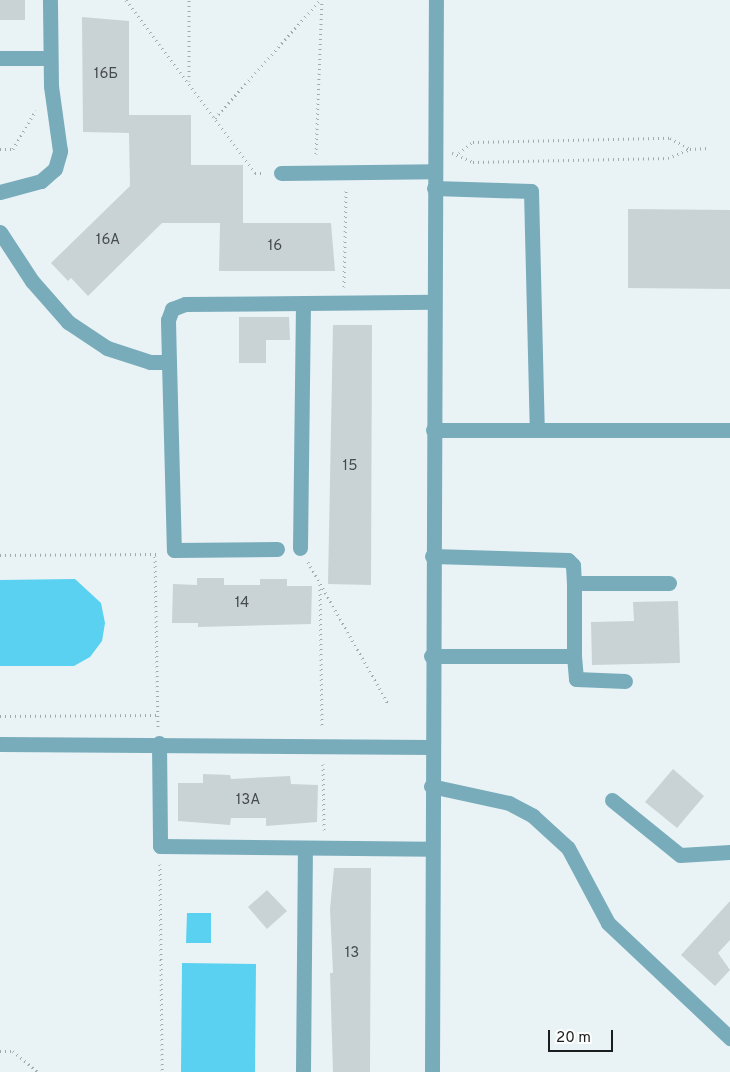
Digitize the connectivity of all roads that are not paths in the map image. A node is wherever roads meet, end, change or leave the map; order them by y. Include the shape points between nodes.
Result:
1 (50, 0) edge
2 (436, 0) edge
3 (0, 58) edge
4 (50, 58) junction
5 (434, 171) junction
6 (281, 173) road end
7 (434, 188) junction
8 (0, 192) edge
9 (0, 232) edge
10 (433, 302) junction
11 (303, 303) junction
12 (169, 362) junction
13 (537, 429) junction
14 (433, 430) junction
15 (730, 430) edge
16 (300, 548) road end
17 (277, 549) dead end
18 (432, 556) junction
19 (574, 583) junction
20 (669, 583) dead end
21 (431, 656) junction
22 (574, 656) junction
23 (625, 681) dead end
24 (159, 742) junction
25 (0, 744) edge
26 (431, 747) junction
27 (431, 786) junction
28 (612, 800) dead end
29 (305, 848) junction
30 (431, 849) junction
31 (730, 852) edge
32 (730, 1038) edge
33 (303, 1072) edge
34 (432, 1072) edge

1 - 4 street
2 - 5 street
3 - 4 street
4 - 8 street via 60,151 55,169 41,181
5 - 6 street
5 - 7 street
7 - 10 street
7 - 13 street via 531,191
9 - 12 street via 32,281 68,322 107,348 150,362
10 - 11 street
10 - 14 street
11 - 12 street via 185,304 172,309 168,320
11 - 16 street
12 - 17 street via 174,550
13 - 14 street
13 - 15 street
14 - 18 street
18 - 19 street via 568,560 574,565
18 - 21 street
19 - 20 street
19 - 22 street
21 - 22 street
21 - 26 street
22 - 23 street via 576,678
24 - 25 street
24 - 26 street
24 - 29 street via 160,846
26 - 27 street
27 - 30 street
27 - 32 street via 509,803 533,816 568,848 608,923
28 - 31 street via 680,855
29 - 30 street
29 - 33 street
30 - 34 street

